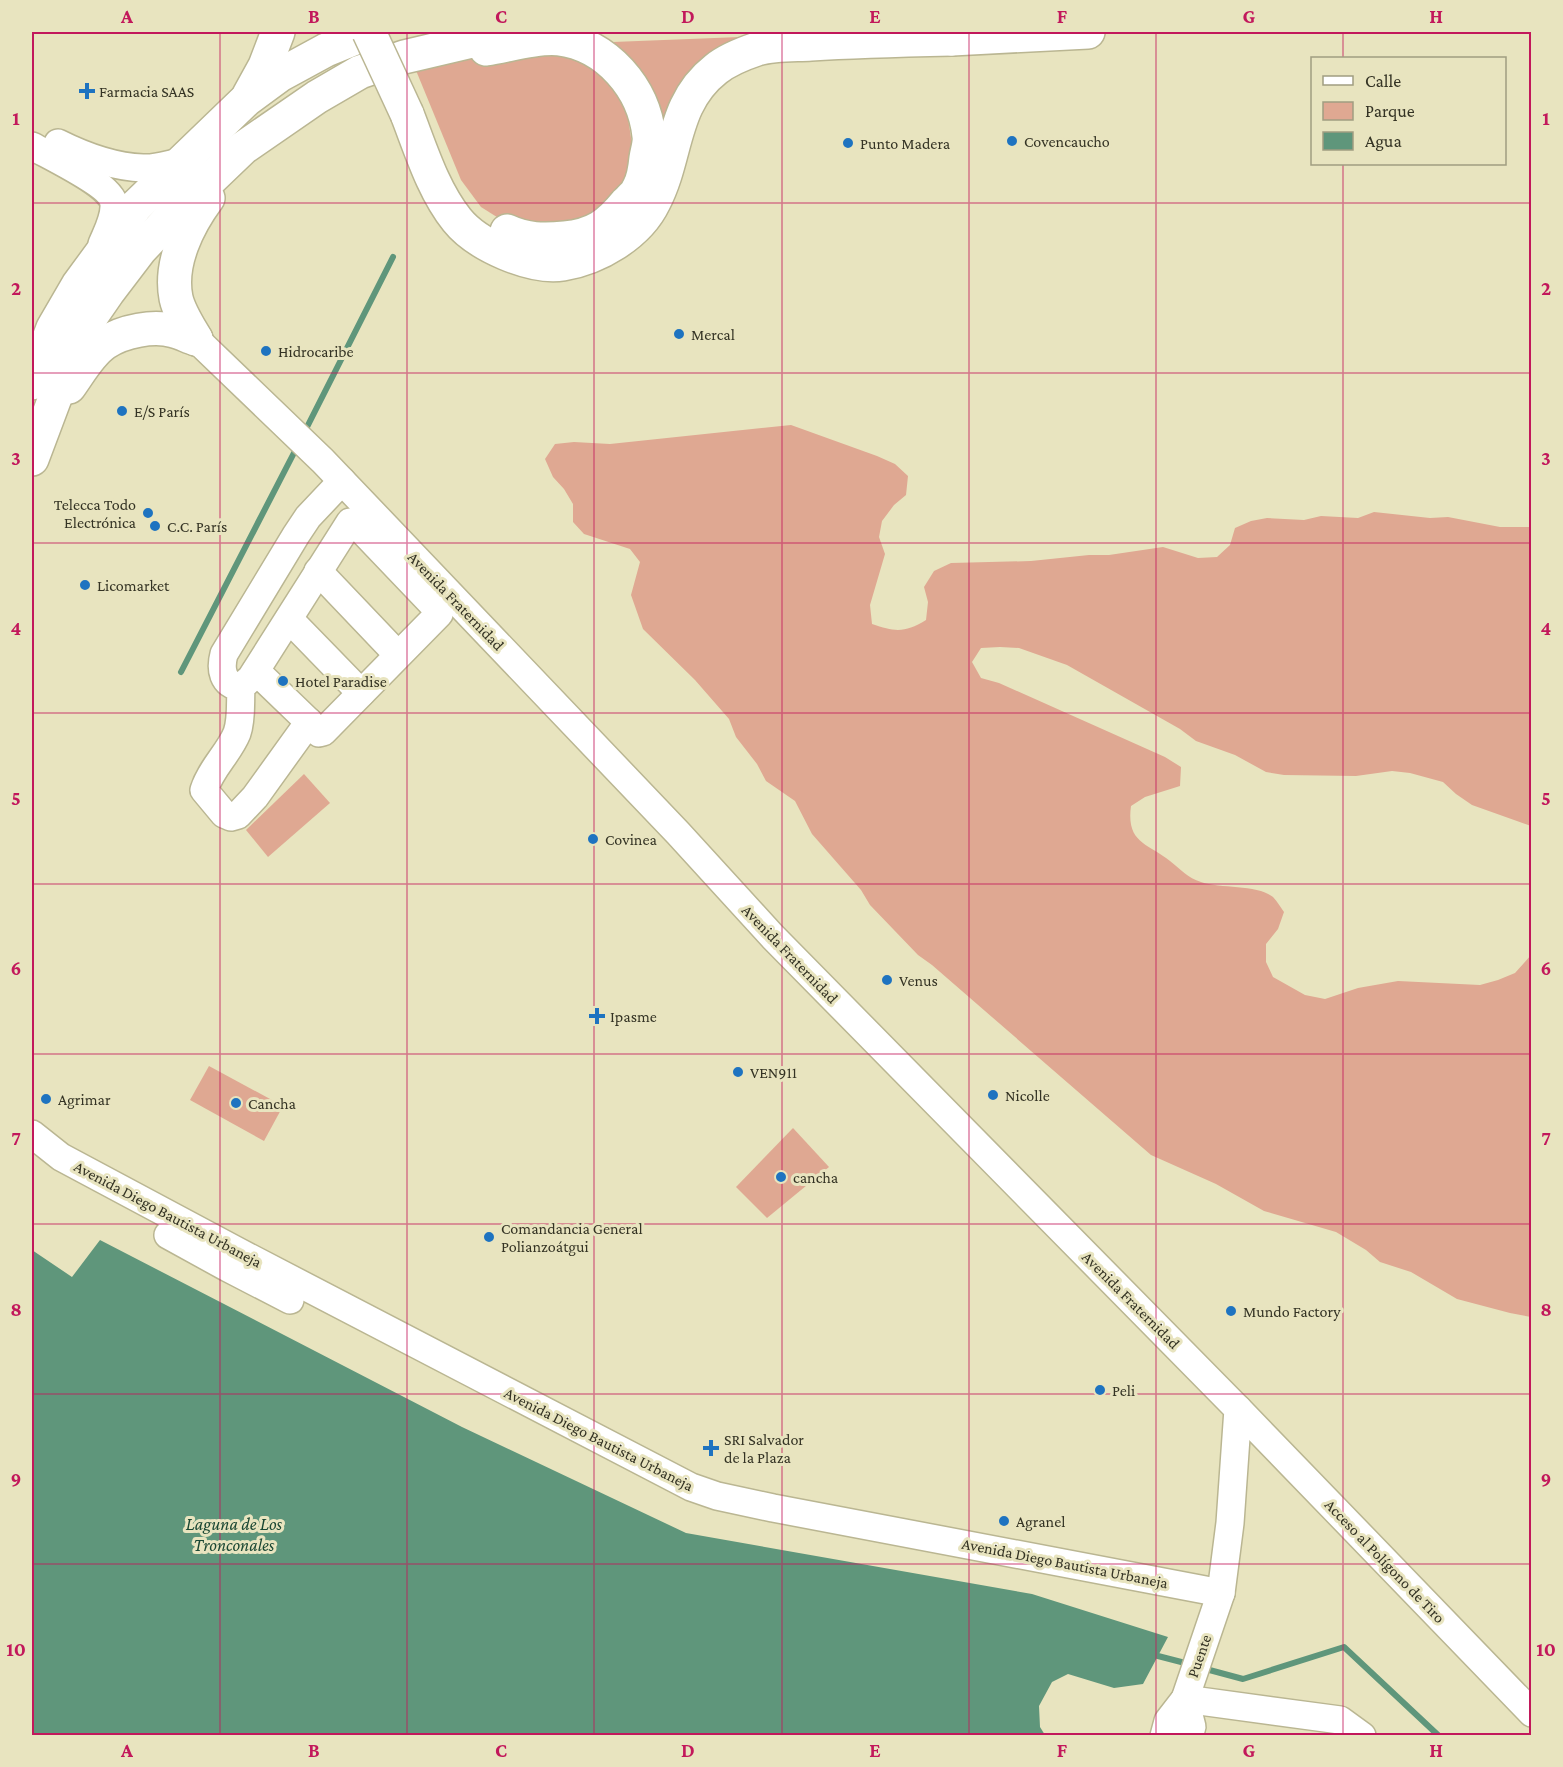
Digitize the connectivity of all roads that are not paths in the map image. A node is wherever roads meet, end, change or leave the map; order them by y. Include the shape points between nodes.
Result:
1 (279, 32) edge
2 (369, 32) edge
3 (390, 32) edge
4 (510, 32) edge
5 (908, 32) edge
6 (1088, 32) edge
7 (952, 39) junction
8 (419, 55) junction
9 (246, 100) junction
10 (415, 111) junction
11 (270, 128) junction
12 (32, 129) edge
13 (32, 146) edge
14 (180, 162) junction
15 (96, 260) junction
16 (196, 339) junction
17 (41, 396) edge
18 (32, 459) edge
19 (342, 481) junction
20 (318, 572) junction
21 (289, 619) junction
22 (398, 655) junction
23 (248, 679) junction
24 (361, 693) junction
25 (309, 722) junction
26 (32, 1134) edge
27 (32, 1156) edge
28 (1238, 1408) junction
29 (1214, 1613) junction
30 (1186, 1694) junction
31 (1532, 1713) edge
32 (1164, 1736) edge
33 (1188, 1736) edge
34 (1362, 1736) edge

1 - 9 main road
2 - 9 main road via 280,75
2 - 10 main road, bridge
3 - 10 main road
4 - 8 main road
5 - 7 main road
6 - 7 main road
7 - 10 main road via 863,40 758,49 718,68 697,87 681,115 654,204 614,245 562,264 500,252 458,222 441,197
8 - 10 main road via 558,39 582,45 606,58 634,89 645,115 650,137 638,190 610,223 592,232 548,240 522,238 488,222 470,201
8 - 11 main road via 360,72
9 - 14 main road
11 - 16 main road via 207,200 186,232 175,271 176,298
11 - 17 main road via 243,148 127,267
12 - 14 street via 82,155 115,165 145,169
13 - 15 street via 104,188 112,197 111,220
14 - 15 main road via 136,206
15 - 17 main road via 53,328
16 - 17 main road via 173,330 122,335 88,360 65,392
16 - 19 street, Avenida Fraternidad
17 - 18 main road
19 - 23 street via 308,517 224,654 221,665 225,679 232,686
19 - 28 street, Avenida Fraternidad via 773,937
20 - 21 street
20 - 22 street
20 - 22 street via 347,524 354,522 439,612
21 - 23 street
21 - 24 street
22 - 24 street
23 - 25 street
23 - 25 street via 236,735 204,790 224,814 238,815 255,797
24 - 25 street via 323,732 319,733
26 - 29 street, Avenida Diego Bautista Urbaneja via 72,1163 691,1487
27 - 29 street, Avenida Diego Bautista Urbaneja via 228,1268 684,1504 710,1513
28 - 29 street via 1230,1523
28 - 31 street, Acceso al Polígono de Tiro
29 - 30 street, Puente
30 - 32 street via 1168,1721
30 - 33 street via 1191,1727
30 - 34 street via 1340,1720

